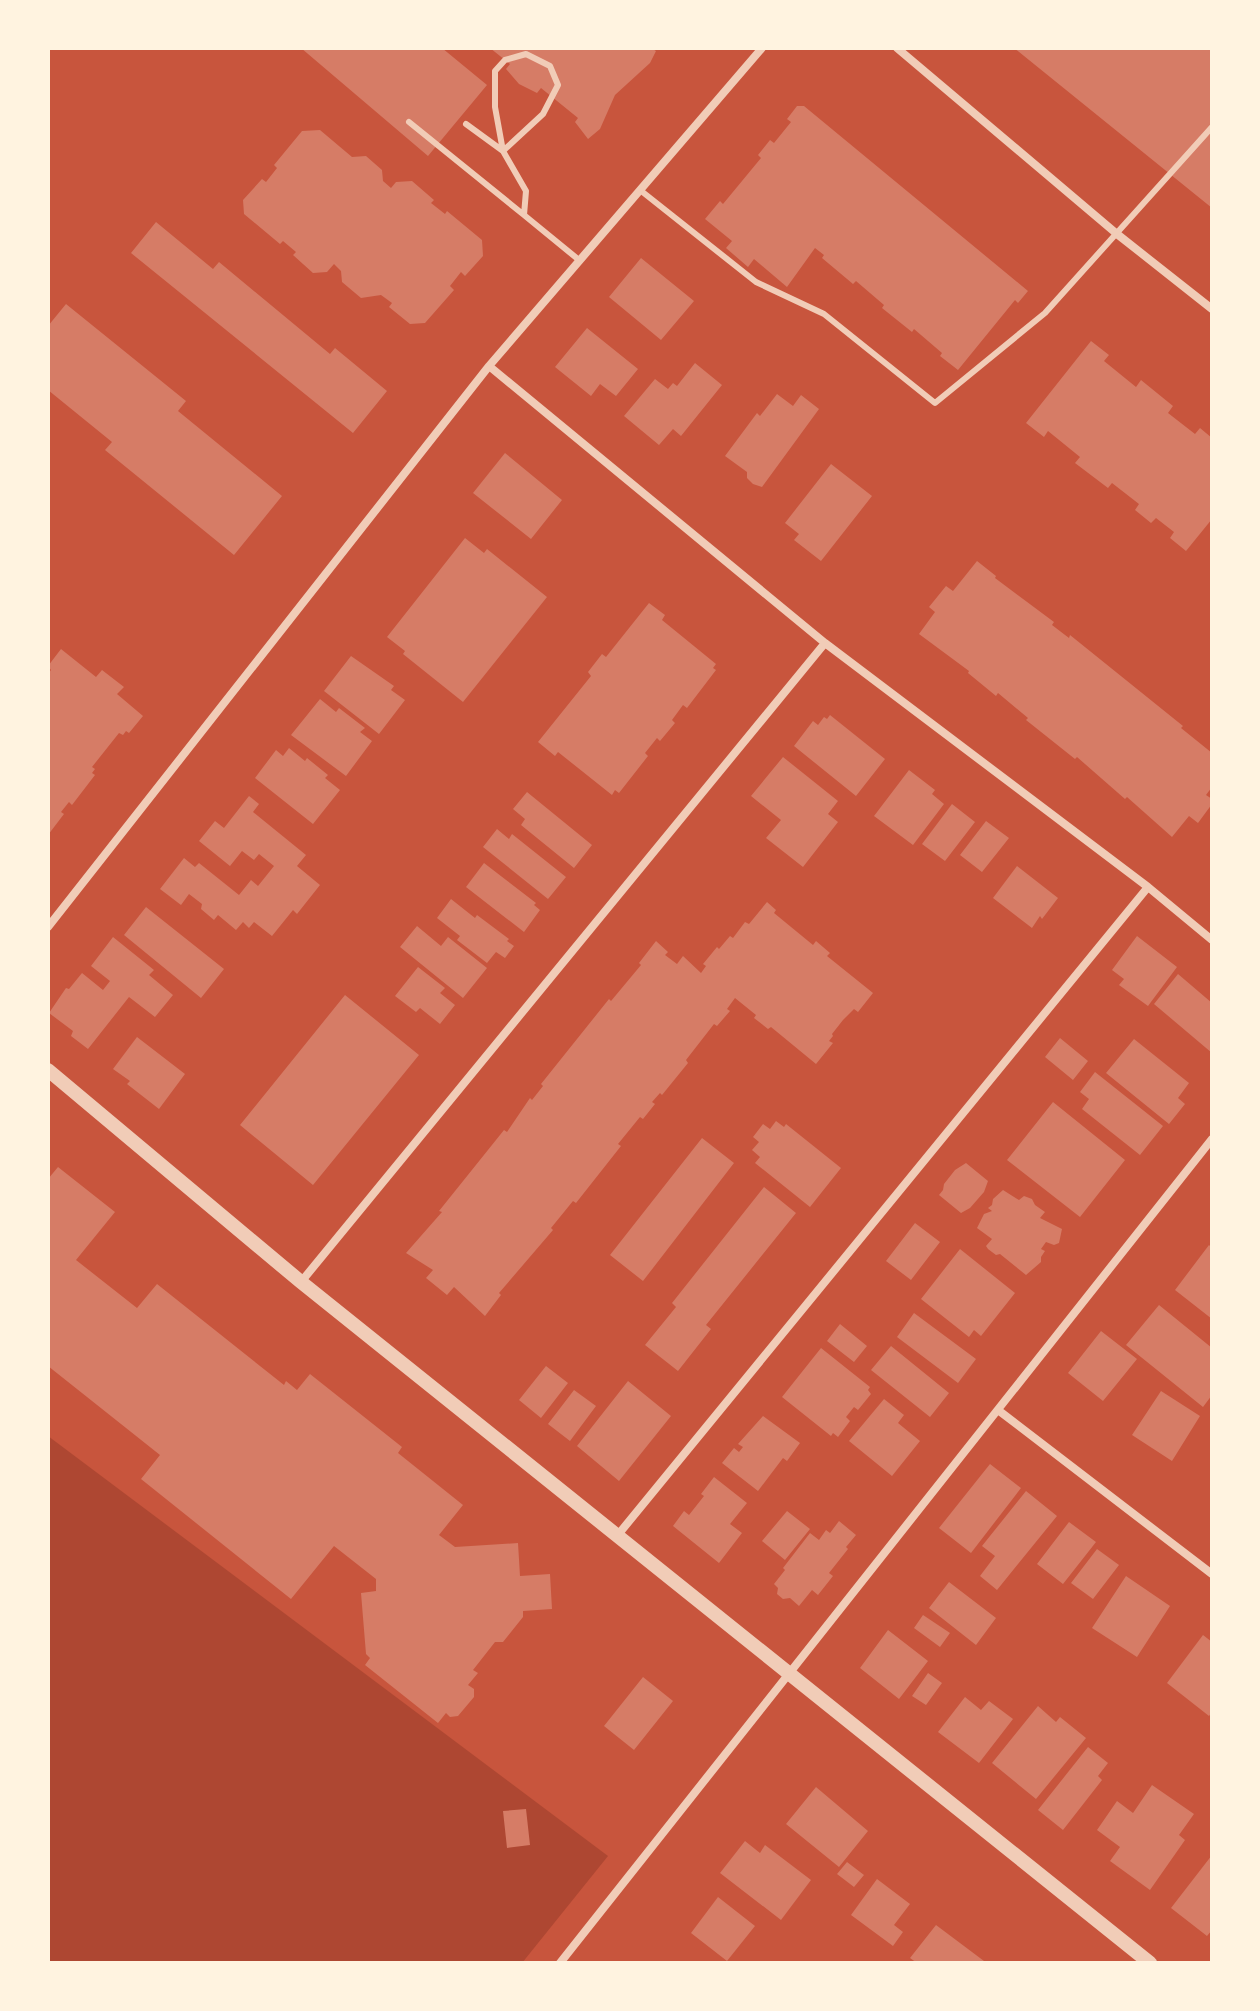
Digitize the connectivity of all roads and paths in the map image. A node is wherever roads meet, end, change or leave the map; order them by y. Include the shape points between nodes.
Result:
1 (762, 48) edge
2 (897, 48) edge
3 (409, 122) dead end
4 (466, 124) dead end
5 (1212, 127) edge
6 (503, 151) junction
7 (640, 190) junction
8 (524, 215) junction
9 (1117, 234) junction
10 (579, 260) junction
11 (1212, 309) edge
12 (489, 366) junction
13 (825, 643) junction
14 (1148, 887) junction
15 (48, 927) edge
16 (1212, 940) edge
17 (48, 1070) edge
18 (1212, 1139) edge
19 (301, 1282) junction
20 (998, 1410) junction
21 (617, 1536) junction
22 (1212, 1574) edge
23 (788, 1675) junction
24 (560, 1963) edge
25 (1150, 1963) edge

1 - 7 street
2 - 9 street
3 - 8 lane
4 - 6 lane
5 - 9 lane
6 - 6 lane via 495,71 505,60 526,54 550,66 558,85 543,114
6 - 8 lane via 526,191
7 - 9 lane via 756,282 824,314 935,403 1045,313
7 - 10 street
8 - 10 lane
9 - 11 street
10 - 12 street
12 - 13 street
12 - 15 street
13 - 14 street
13 - 19 street
14 - 16 street
14 - 21 street
17 - 19 street
18 - 20 street
19 - 21 street
20 - 22 street
20 - 23 street
21 - 23 street
23 - 24 street
23 - 25 street

